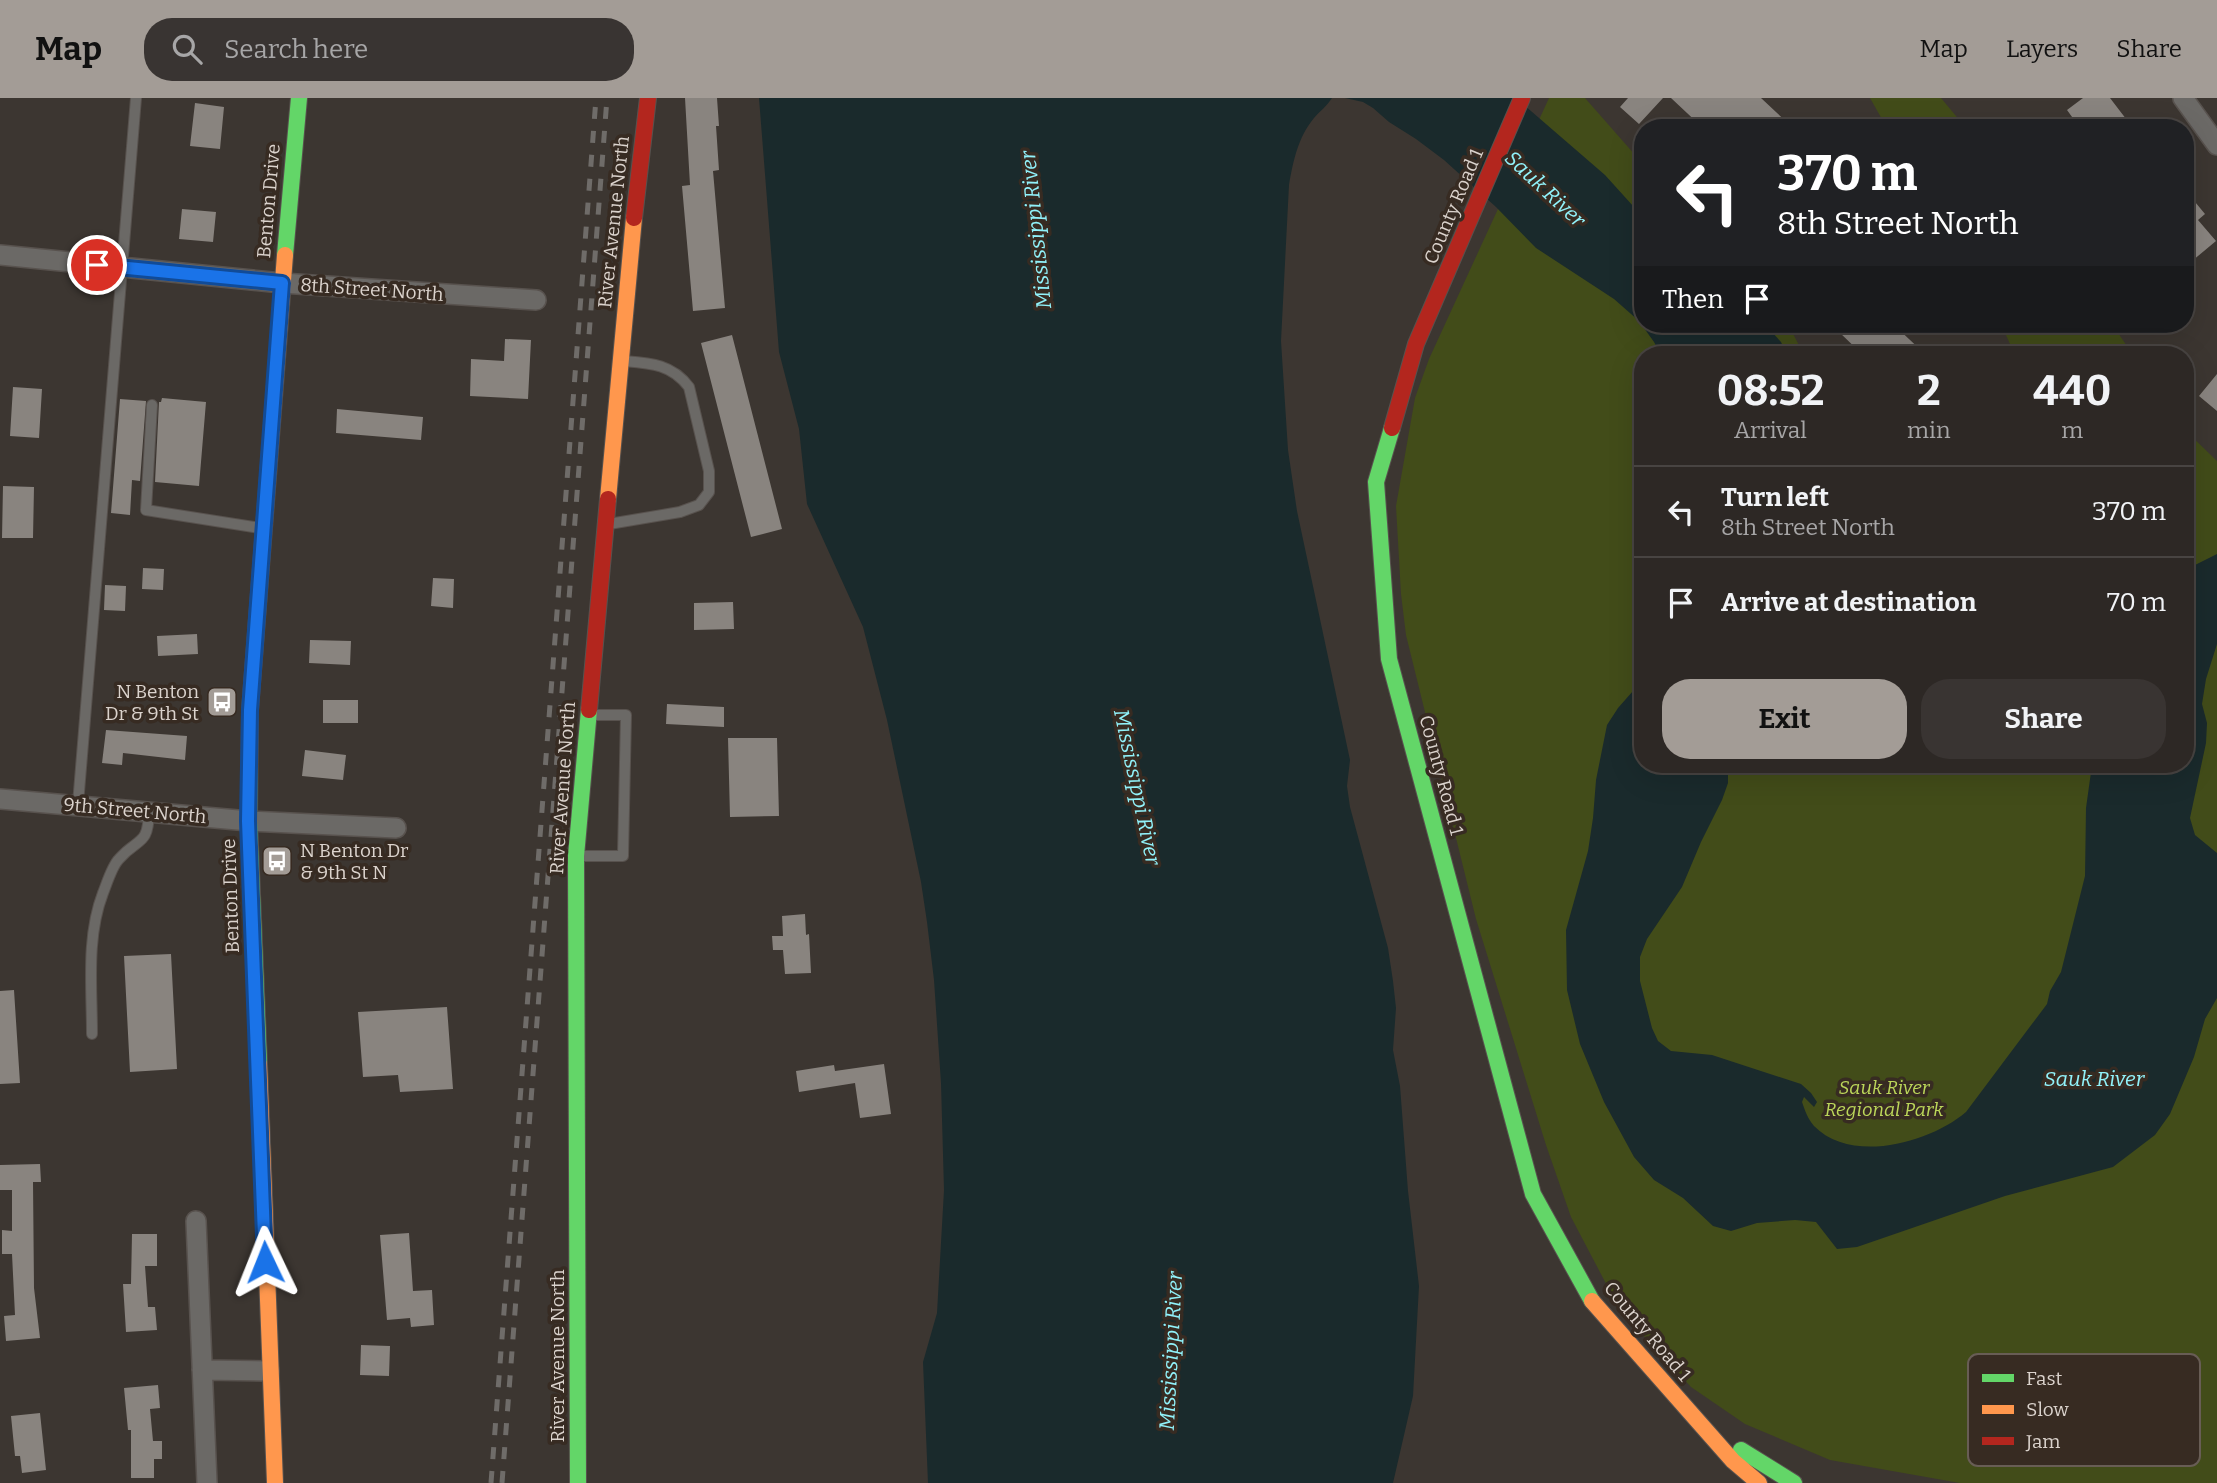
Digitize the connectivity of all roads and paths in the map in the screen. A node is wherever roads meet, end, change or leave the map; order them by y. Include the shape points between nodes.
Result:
1 (136, 98) edge
2 (299, 98) edge
3 (648, 98) edge
4 (1522, 98) edge
5 (2183, 98) edge
6 (2217, 145) edge
7 (0, 255) edge
8 (121, 267) junction
9 (282, 283) junction
10 (536, 300) dead end
11 (620, 361) junction
12 (152, 405) dead end
13 (606, 525) junction
14 (264, 529) junction
15 (589, 715) junction
16 (0, 799) edge
17 (78, 804) junction
18 (149, 811) junction
19 (248, 821) junction
20 (396, 828) dead end
21 (576, 856) junction
22 (92, 1034) dead end
23 (196, 1221) dead end
24 (202, 1370) junction
25 (269, 1371) junction
26 (1700, 1425) junction
27 (207, 1483) edge
28 (275, 1483) edge
29 (578, 1483) edge
30 (1759, 1483) edge
31 (1794, 1483) edge

1 - 8 lane
2 - 9 street, Benton Drive
3 - 11 street, River Avenue North
4 - 26 street, County Road 1 via 1416,344 1376,482 1389,659 1532,1194 1596,1307
5 - 6 street
7 - 8 street, 8th Street North
8 - 9 street, 8th Street North
8 - 17 lane
9 - 10 street, 8th Street North
9 - 14 street, Benton Drive
11 - 13 street, River Avenue North
11 - 13 lane via 659,365 681,376 689,387 709,471 709,492 699,505 680,512
12 - 14 lane via 146,510
13 - 15 street, River Avenue North
14 - 19 street, Benton Drive via 250,710
15 - 21 street, River Avenue North
15 - 21 lane via 626,715 623,856
16 - 17 street, 9th Street North
17 - 18 street, 9th Street North
18 - 19 street, 9th Street North
18 - 22 lane via 148,831 118,859 102,897 92,948
19 - 20 street, 9th Street North
19 - 25 street, Benton Drive
21 - 29 street, River Avenue North
23 - 24 street
24 - 25 street
24 - 27 street
25 - 28 street, Benton Drive
26 - 30 street, County Road 1
26 - 31 street, County Road 1

